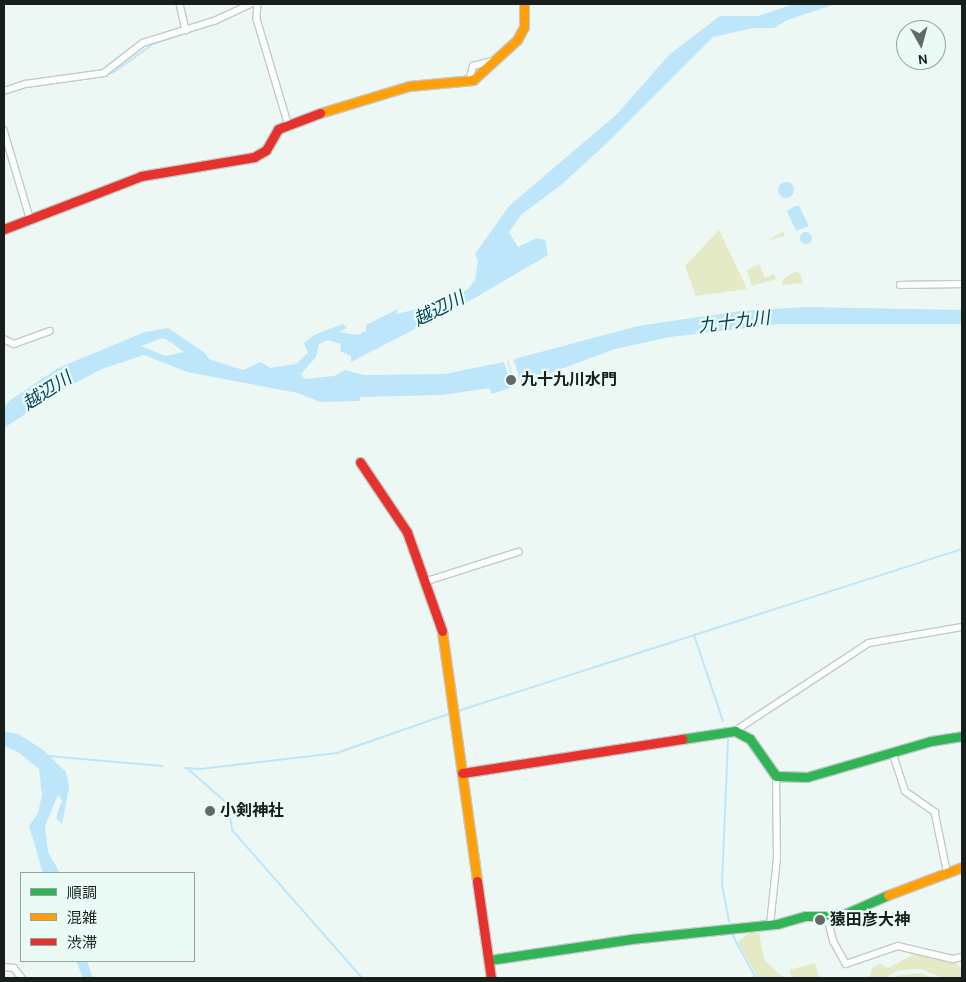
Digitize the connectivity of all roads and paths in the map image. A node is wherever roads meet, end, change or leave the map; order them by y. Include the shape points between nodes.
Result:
1 (180, 4) edge
2 (251, 4) edge
3 (258, 4) edge
4 (524, 4) edge
5 (186, 30) junction
6 (4, 91) edge
7 (288, 123) junction
8 (4, 130) edge
9 (30, 218) junction
10 (4, 229) edge
11 (962, 284) edge
12 (900, 285) dead end
13 (50, 331) dead end
14 (4, 340) edge
15 (360, 462) dead end
16 (518, 552) dead end
17 (427, 581) junction
18 (962, 627) edge
19 (735, 731) junction
20 (962, 736) edge
21 (893, 753) junction
22 (462, 773) junction
23 (776, 776) junction
24 (962, 867) edge
25 (948, 870) junction
26 (827, 916) junction
27 (770, 925) junction
28 (962, 957) edge
29 (489, 960) junction
30 (4, 967) edge
31 (22, 978) edge
32 (491, 978) edge

1 - 5 street
2 - 5 street
3 - 7 street via 257,20
4 - 7 street via 523,32 480,77 469,82 409,86
5 - 6 street via 143,44 104,73 26,84
7 - 9 street via 278,129 266,150 254,157 141,176
8 - 9 street
9 - 10 street
11 - 12 street
13 - 14 street via 14,344
15 - 17 street via 408,532
16 - 17 street
17 - 22 street via 445,641
18 - 19 street via 869,642
19 - 22 street
19 - 23 street via 750,739
20 - 21 street via 931,741
21 - 23 street via 811,776
21 - 25 street via 904,791 935,812
22 - 29 street
23 - 27 street via 777,858
24 - 25 street
25 - 26 street via 853,911
26 - 27 street via 805,916
26 - 28 street via 834,942 846,964 898,946 952,959
27 - 29 street via 631,939
29 - 32 street
30 - 31 street via 14,968

